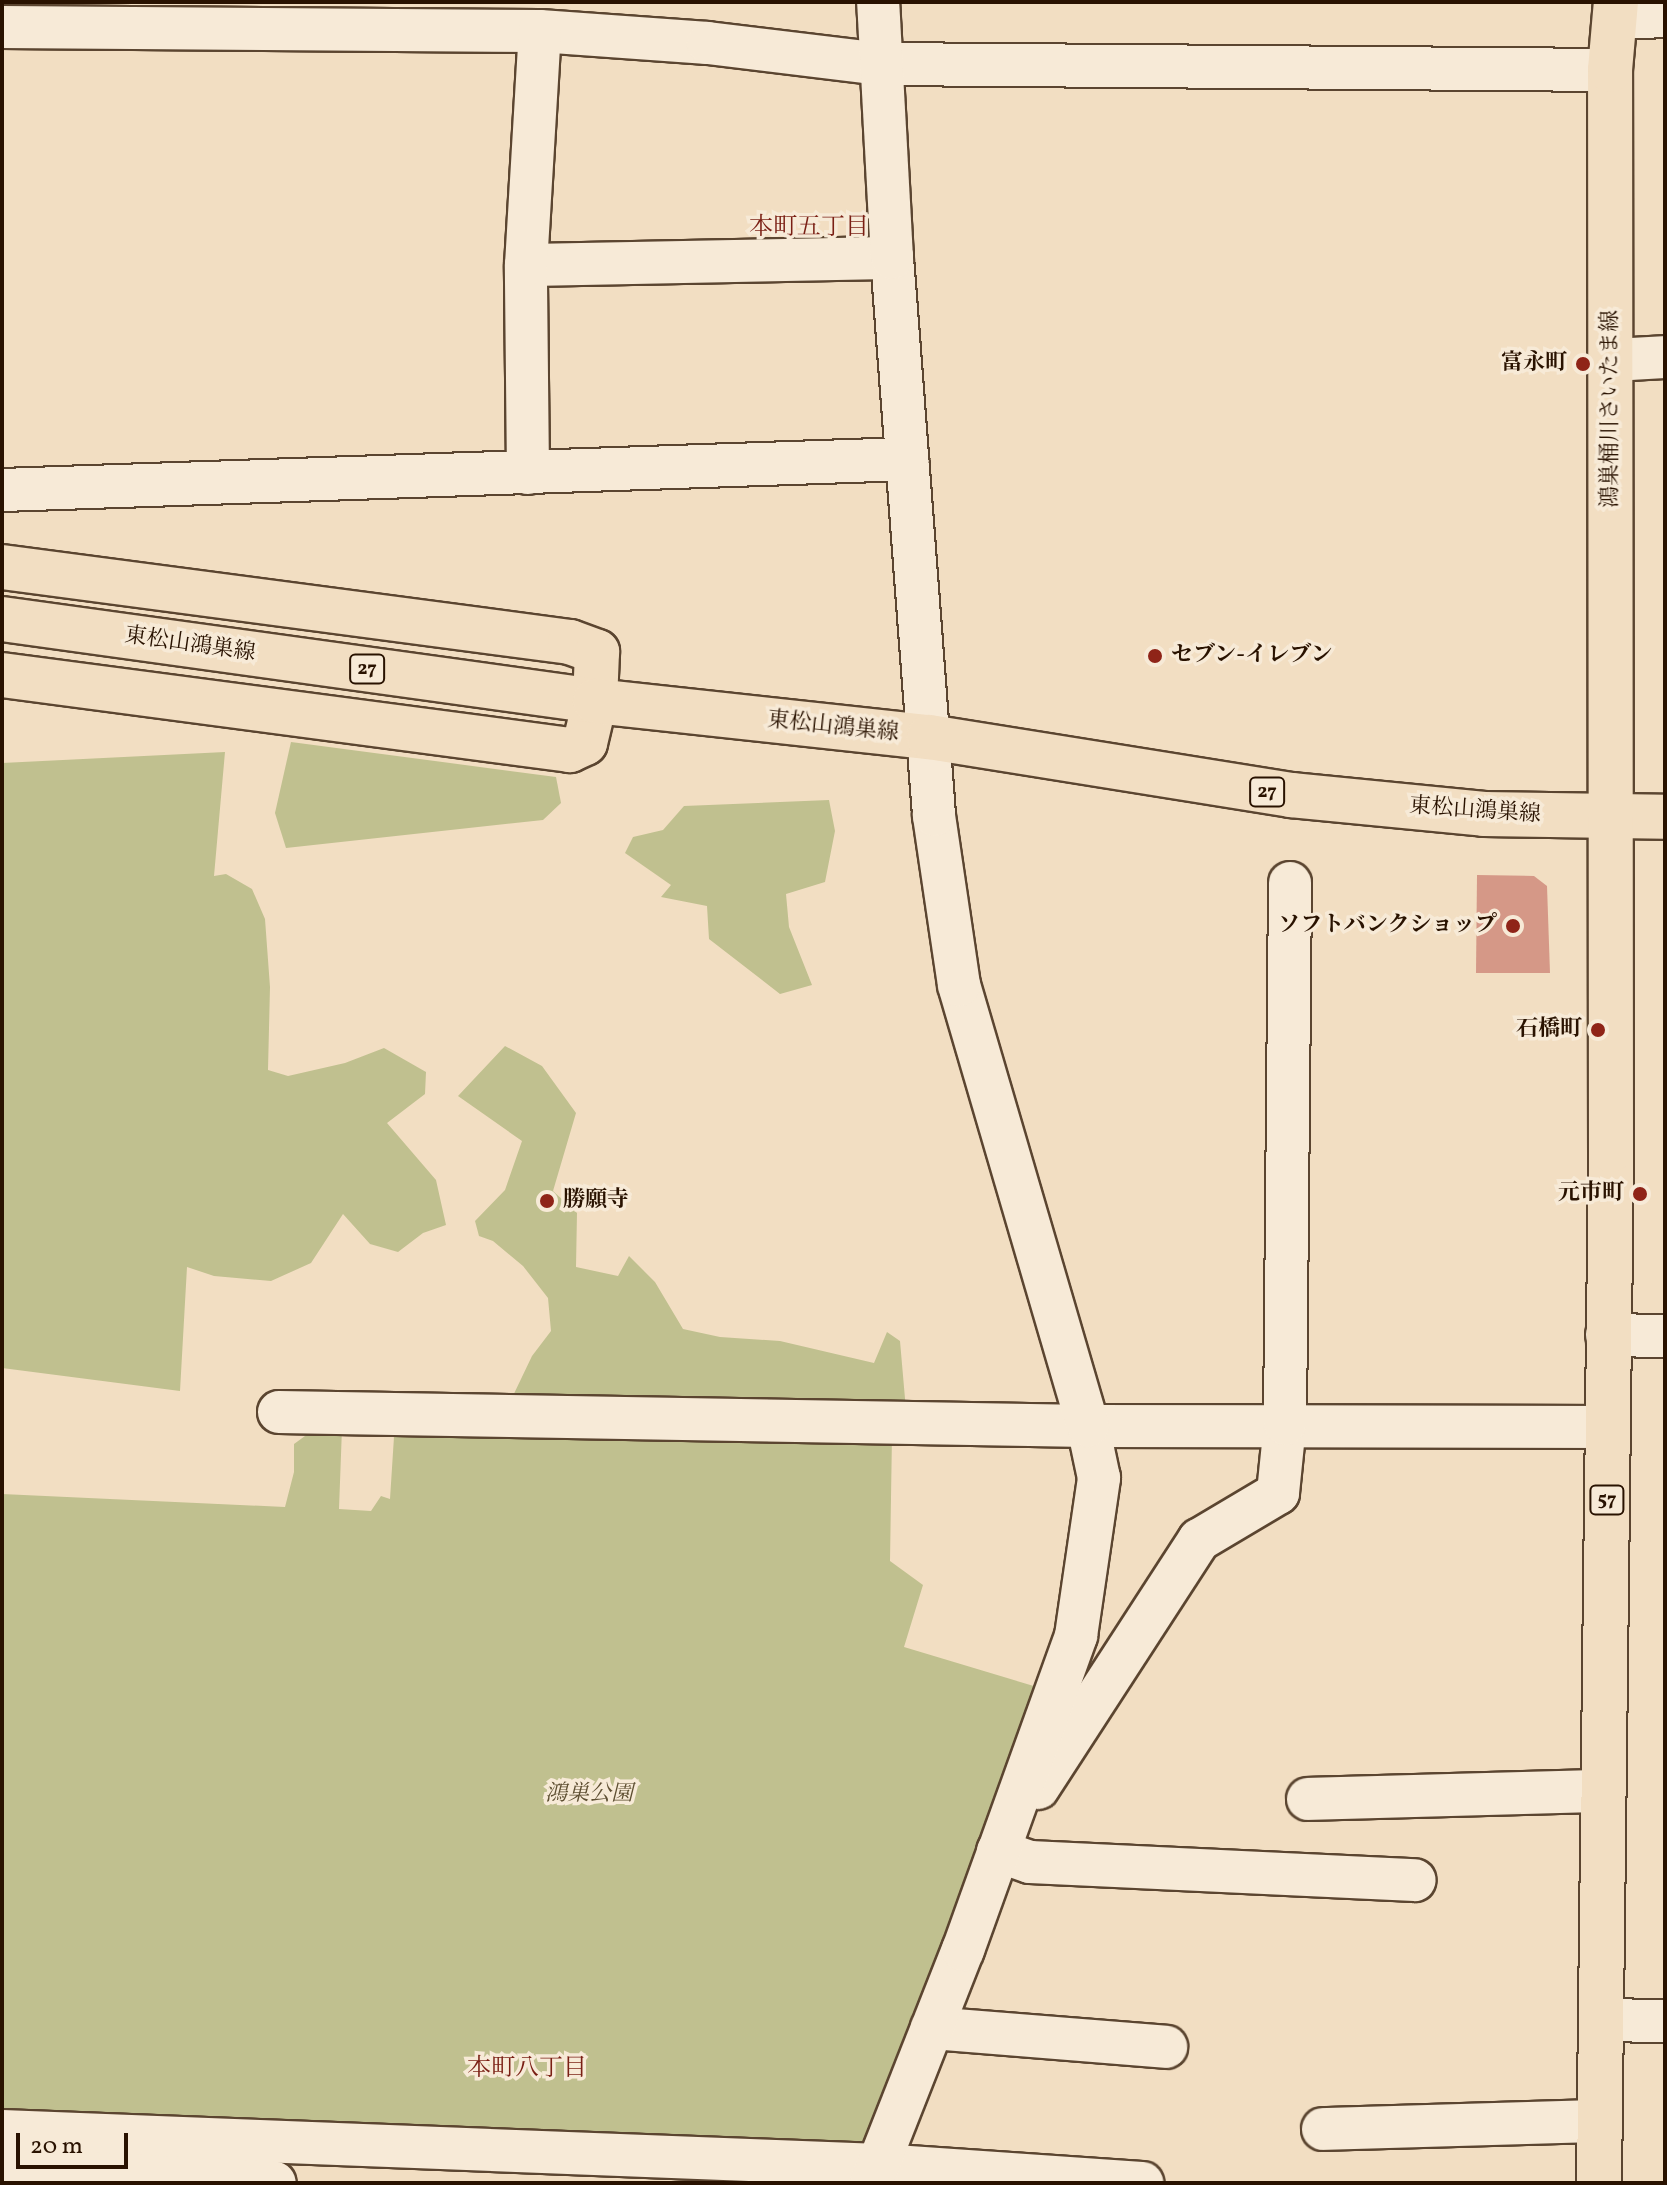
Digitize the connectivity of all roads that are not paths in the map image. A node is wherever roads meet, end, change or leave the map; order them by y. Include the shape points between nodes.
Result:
1 (878, 2) edge
2 (1616, 10) edge
3 (1665, 16) edge
4 (2, 27) edge
5 (540, 31) junction
6 (882, 64) junction
7 (1610, 70) junction
8 (892, 258) junction
9 (526, 265) junction
10 (1665, 357) edge
11 (1612, 360) junction
12 (907, 459) junction
13 (528, 473) junction
14 (2, 490) edge
15 (2, 567) edge
16 (2, 619) edge
17 (2, 675) edge
18 (595, 701) junction
19 (929, 737) junction
20 (1609, 817) junction
21 (1665, 817) edge
22 (1290, 883) dead end
23 (1607, 1335) junction
24 (1665, 1336) edge
25 (279, 1412) dead end
26 (1285, 1424) junction
27 (1088, 1426) junction
28 (1609, 1427) junction
29 (1602, 1791) junction
30 (1308, 1799) dead end
31 (1004, 1834) junction
32 (1415, 1880) dead end
33 (1600, 2020) junction
34 (1665, 2021) edge
35 (932, 2028) junction
36 (1166, 2047) dead end
37 (1600, 2121) junction
38 (1323, 2129) dead end
39 (3, 2150) edge
40 (362, 2165) edge
41 (660, 2170) edge
42 (875, 2174) edge
43 (275, 2183) edge
44 (1142, 2183) edge
45 (1599, 2183) edge

1 - 6 street
2 - 3 street
2 - 7 main road, 鴻巣桶川さいたま線
4 - 5 street
5 - 6 street via 708,43
5 - 9 street
6 - 7 street
6 - 8 street
7 - 11 main road, 鴻巣桶川さいたま線
8 - 9 street
8 - 12 street
9 - 13 street
10 - 11 street
11 - 20 main road, 鴻巣桶川さいたま線
12 - 13 street
12 - 19 street
13 - 14 street
15 - 18 main road via 570,642 597,652
16 - 18 main road, 東松山鴻巣線 / 27
17 - 18 main road via 570,750 585,743
18 - 19 main road, 東松山鴻巣線 / 27
19 - 20 main road, 東松山鴻巣線 / 27 via 1291,795 1484,814
19 - 27 street via 934,815 959,985
20 - 21 main road, 東松山鴻巣線 / 27
20 - 23 main road, 57
22 - 26 street
23 - 24 street
23 - 28 main road, 57
25 - 27 street
26 - 27 street
26 - 28 street
26 - 31 street via 1278,1493 1199,1540
27 - 31 street via 1099,1478 1076,1636
28 - 29 main road, 57
29 - 30 street
29 - 33 main road, 57
31 - 32 street via 1030,1862
31 - 35 street
33 - 34 street
33 - 37 main road, 57
35 - 36 street
35 - 42 street
37 - 38 street
37 - 45 main road, 57
39 - 40 street
39 - 43 street
40 - 41 street
41 - 42 street
42 - 44 street

